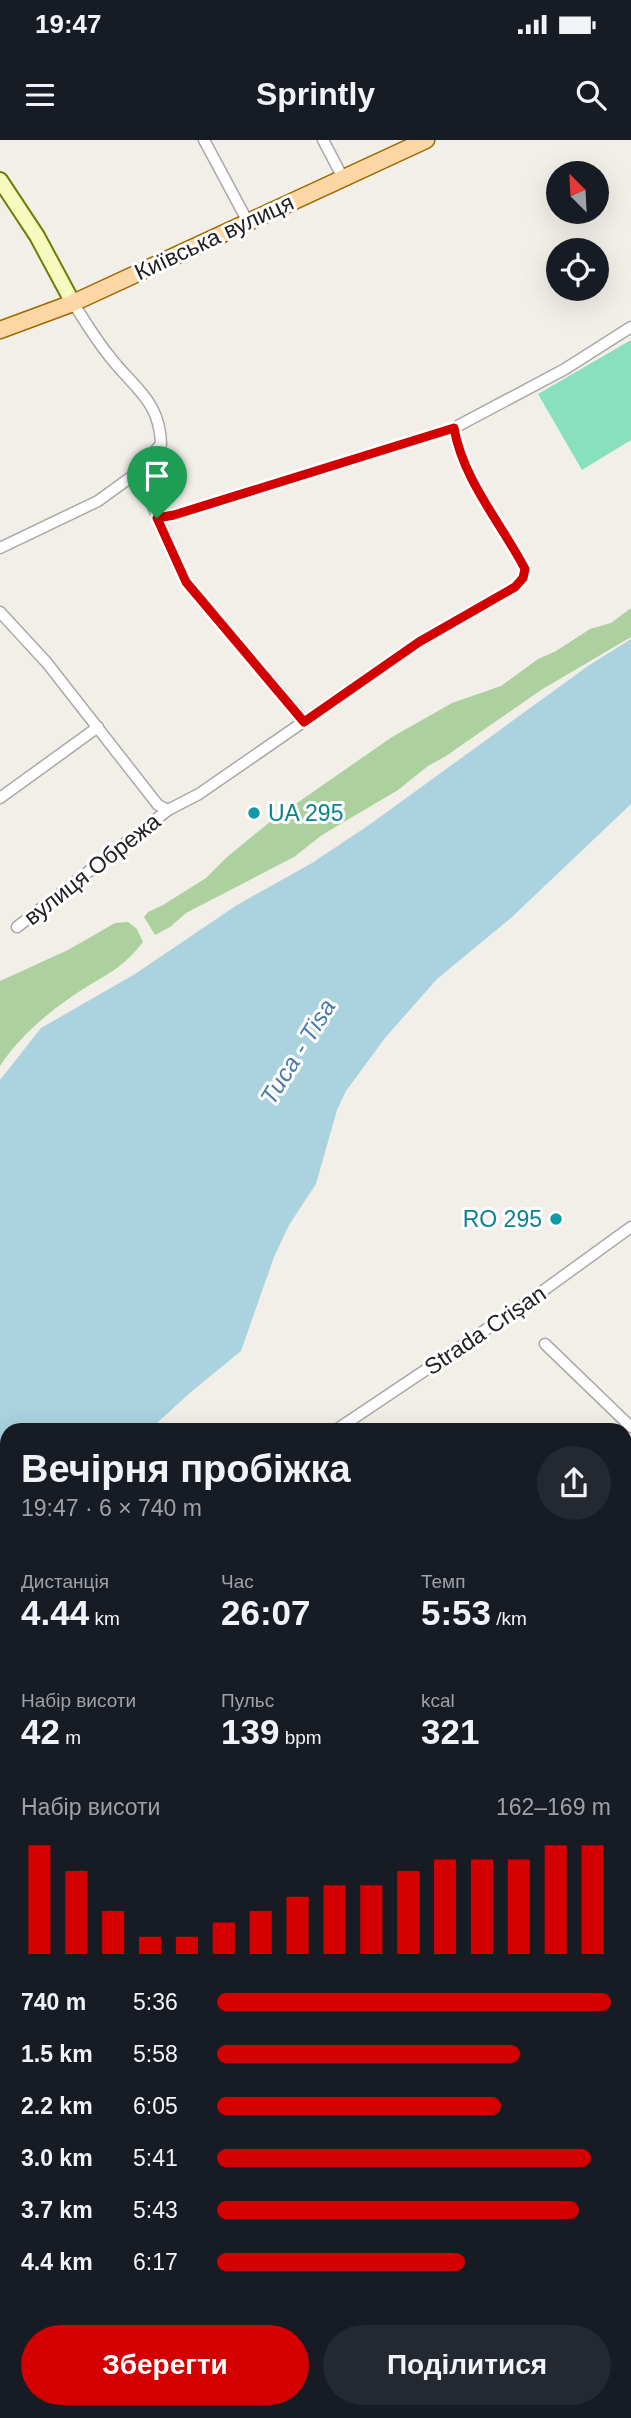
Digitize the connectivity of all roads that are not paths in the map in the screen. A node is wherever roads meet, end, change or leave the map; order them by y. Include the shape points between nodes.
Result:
1 (204, 140) edge
2 (323, 140) edge
3 (426, 140) edge
4 (343, 178) junction
5 (0, 180) edge
6 (248, 222) junction
7 (73, 303) junction
8 (631, 327) edge
9 (0, 331) edge
10 (454, 428) junction
11 (138, 472) junction
12 (157, 518) junction
13 (0, 548) edge
14 (0, 612) edge
15 (304, 722) junction
16 (98, 727) junction
17 (0, 798) edge
18 (168, 810) junction
19 (17, 927) dead end
20 (631, 1227) edge
21 (545, 1344) dead end
22 (347, 1423) edge
23 (627, 1423) edge

1 - 6 street
2 - 4 street
3 - 4 main road, Київська вулиця
4 - 6 main road, Київська вулиця
5 - 7 street
6 - 7 main road, Київська вулиця
7 - 9 main road, Київська вулиця
7 - 11 street via 155,412 161,444
8 - 10 street via 565,369
10 - 12 street
10 - 15 street, вулиця Обрежа via 457,446 477,488 525,569 523,578 419,642
11 - 12 street
11 - 13 street via 98,501
12 - 15 street via 186,582
14 - 16 street
15 - 18 street, вулиця Обрежа
16 - 17 street
16 - 18 street via 158,805
18 - 19 street, вулиця Обрежа
20 - 22 street, Strada Crișan
21 - 23 street

